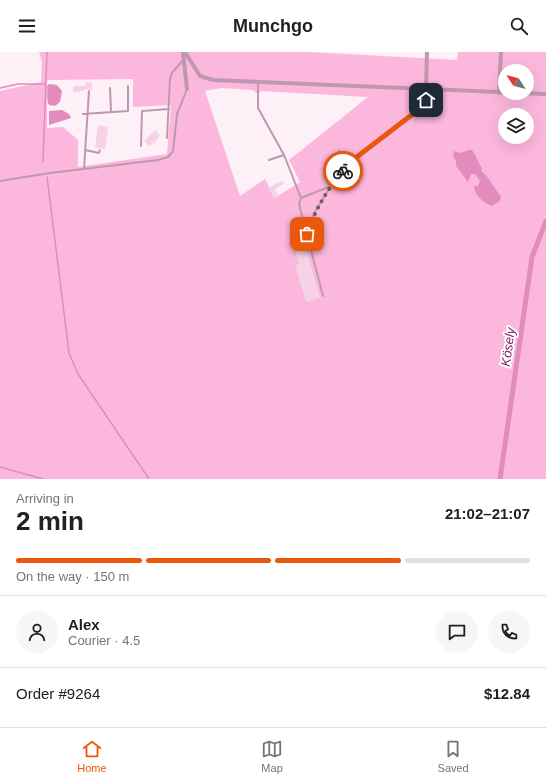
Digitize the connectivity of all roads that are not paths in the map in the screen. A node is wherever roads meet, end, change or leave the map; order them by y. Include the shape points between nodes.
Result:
1 (184, 52) edge
2 (427, 52) edge
3 (501, 52) edge
4 (184, 59) junction
5 (500, 64) edge
6 (258, 82) junction
7 (128, 86) dead end
8 (110, 88) dead end
9 (426, 88) junction
10 (187, 89) joint
11 (89, 90) dead end
12 (498, 93) edge
13 (534, 94) edge
14 (546, 94) edge
15 (169, 109) junction
16 (111, 112) junction
17 (83, 114) dead end
18 (88, 114) junction
19 (167, 138) dead end
20 (141, 146) dead end
21 (85, 150) junction
22 (100, 150) dead end
23 (339, 151) dead end
24 (284, 155) junction
25 (269, 160) dead end
26 (346, 168) junction
27 (84, 169) junction
28 (0, 181) edge
29 (331, 186) junction
30 (301, 198) junction
31 (307, 234) junction
32 (308, 238) junction
33 (292, 243) dead end
34 (323, 296) dead end

1 - 4 street
1 - 6 street via 204,78
2 - 9 street
3 - 5 street
4 - 10 street
4 - 15 lane via 171,76
6 - 9 street
6 - 24 lane via 258,108
7 - 16 lane via 128,111
8 - 16 lane
9 - 12 street
9 - 26 lane via 426,100 422,107
10 - 27 lane via 177,114 173,151 168,157
11 - 18 lane
13 - 14 street
15 - 19 lane
15 - 20 lane via 142,111
16 - 18 lane
17 - 18 lane
18 - 21 lane
21 - 22 lane via 99,154
21 - 27 lane
23 - 26 lane
24 - 25 lane
24 - 30 lane
26 - 29 lane
27 - 28 lane
29 - 30 lane
29 - 31 lane via 314,214
30 - 31 lane via 299,204
31 - 32 lane
32 - 33 lane
32 - 34 lane

